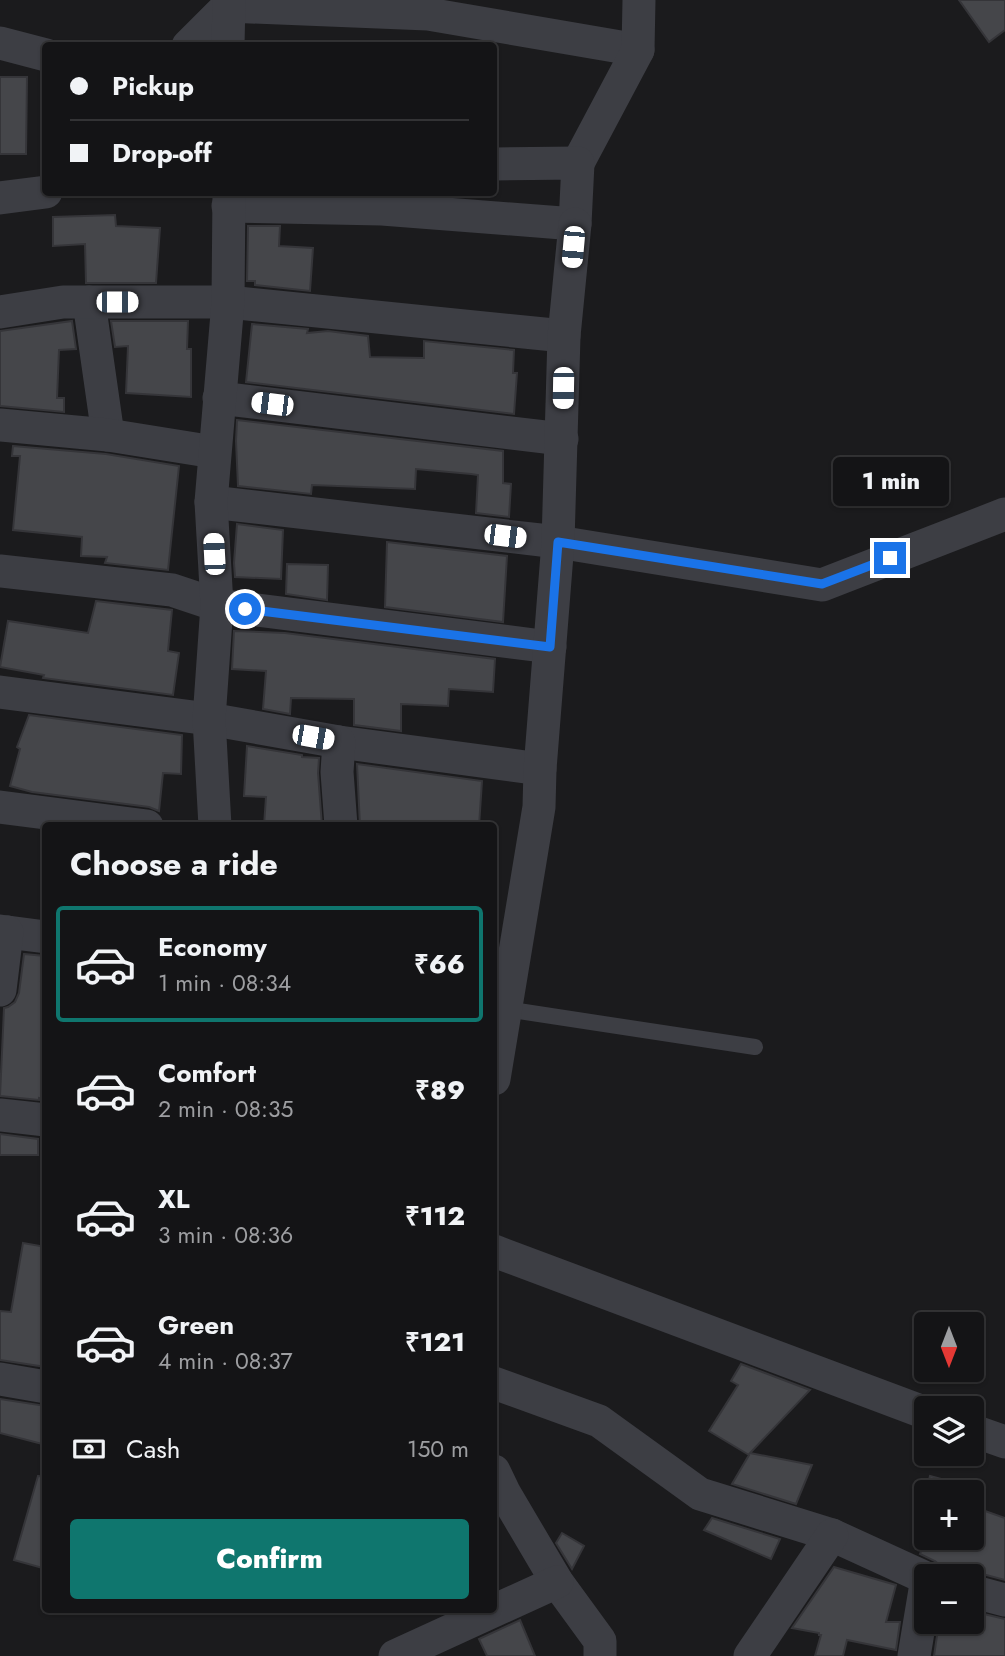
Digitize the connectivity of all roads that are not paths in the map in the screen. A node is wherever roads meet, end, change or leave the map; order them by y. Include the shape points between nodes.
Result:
1 (639, 0) edge
2 (228, 3) edge
3 (429, 7) edge
4 (192, 42) edge
5 (228, 42) edge
6 (0, 43) edge
7 (638, 50) junction
8 (42, 54) edge
9 (578, 163) junction
10 (497, 164) edge
11 (42, 193) edge
12 (0, 198) edge
13 (228, 199) edge
14 (575, 224) junction
15 (89, 302) junction
16 (228, 302) junction
17 (0, 313) edge
18 (564, 336) junction
19 (219, 398) junction
20 (0, 425) edge
21 (108, 435) junction
22 (562, 439) junction
23 (214, 452) junction
24 (211, 502) junction
25 (1005, 514) edge
26 (558, 542) junction
27 (0, 570) edge
28 (217, 606) junction
29 (550, 647) junction
30 (0, 692) edge
31 (209, 719) junction
32 (339, 742) junction
33 (540, 769) junction
34 (0, 807) edge
35 (116, 822) edge
36 (215, 822) edge
37 (341, 822) edge
38 (4, 931) edge
39 (42, 936) edge
40 (0, 990) edge
41 (499, 1008) edge
42 (497, 1036) edge
43 (755, 1046) dead end
44 (0, 1115) edge
45 (42, 1120) edge
46 (497, 1252) edge
47 (0, 1379) edge
48 (497, 1384) edge
49 (42, 1386) edge
50 (914, 1408) edge
51 (984, 1435) edge
52 (1005, 1442) edge
53 (497, 1477) edge
54 (832, 1535) junction
55 (914, 1573) edge
56 (557, 1582) junction
57 (984, 1594) edge
58 (1005, 1600) edge
59 (497, 1609) edge
60 (489, 1613) edge
61 (918, 1634) edge
62 (395, 1656) edge
63 (600, 1656) edge
64 (750, 1656) edge
65 (914, 1656) edge

1 - 7 street
2 - 3 street
2 - 4 street
2 - 5 street
3 - 7 street
6 - 8 street
7 - 9 street
9 - 10 street
9 - 14 street
11 - 12 street
13 - 14 street
13 - 16 street
14 - 18 street
15 - 16 street
15 - 17 street
15 - 21 street
16 - 18 street
16 - 19 street
18 - 22 street
19 - 22 street
19 - 23 street
20 - 21 street
21 - 23 street
22 - 26 street
23 - 24 street
24 - 26 street
24 - 28 street
25 - 26 street via 822,584
26 - 29 street
27 - 28 street via 172,590
28 - 29 street
28 - 31 street
29 - 33 street
30 - 31 street
31 - 32 street
31 - 36 street
32 - 33 street
32 - 37 street
33 - 41 street via 539,807
34 - 35 street
38 - 39 street
38 - 40 street
41 - 42 street
41 - 43 lane
44 - 45 street
46 - 50 street
47 - 49 street
48 - 54 street via 599,1421 700,1494
51 - 52 street
53 - 56 street
54 - 55 street
54 - 64 street
56 - 59 street
56 - 63 street via 600,1641
57 - 58 street
60 - 62 street
61 - 65 street

